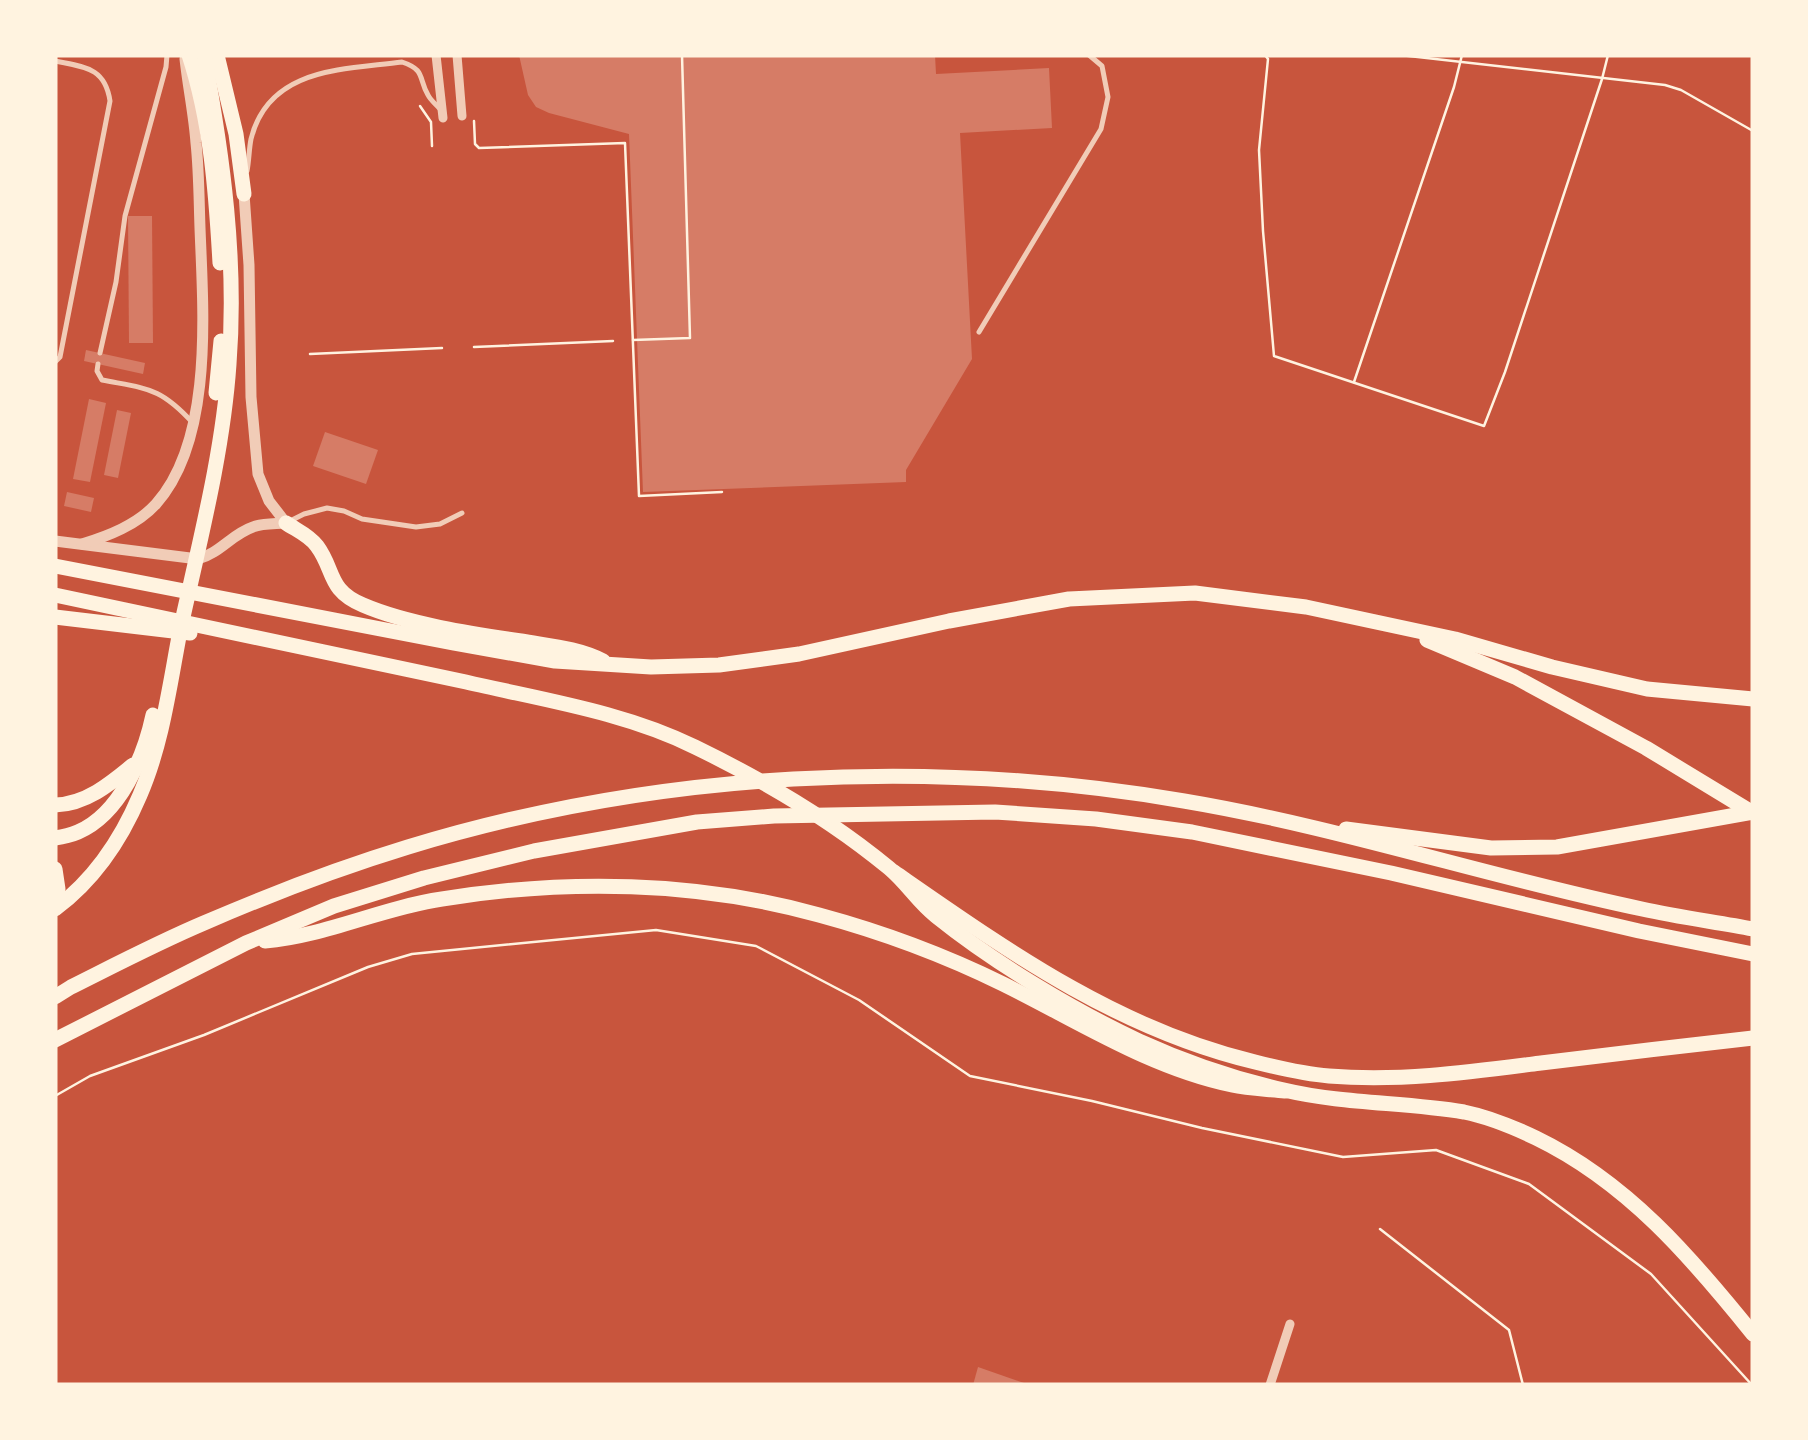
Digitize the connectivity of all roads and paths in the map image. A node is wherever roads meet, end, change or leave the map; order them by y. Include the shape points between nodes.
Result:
1 (167, 55) edge
2 (187, 55) edge
3 (204, 55) edge
4 (217, 55) edge
5 (436, 55) edge
6 (457, 55) edge
7 (682, 55) edge
8 (1089, 55) edge
9 (1266, 55) edge
10 (1400, 55) edge
11 (1462, 55) edge
12 (1608, 55) edge
13 (55, 61) edge
14 (1460, 62) junction
15 (1602, 79) junction
16 (442, 114) joint
17 (462, 116) dead end
18 (431, 122) dead end
19 (1753, 131) edge
20 (476, 144) dead end
21 (432, 146) dead end
22 (244, 194) junction
23 (979, 332) dead end
24 (631, 340) junction
25 (613, 342) dead end
26 (474, 347) dead end
27 (442, 348) dead end
28 (100, 353) dead end
29 (310, 354) dead end
30 (55, 362) edge
31 (98, 364) dead end
32 (1354, 384) junction
33 (193, 424) junction
34 (205, 488) junction
35 (722, 492) dead end
36 (462, 514) dead end
37 (286, 523) junction
38 (55, 541) edge
39 (82, 544) junction
40 (55, 566) edge
41 (55, 594) edge
42 (55, 617) edge
43 (1396, 627) junction
44 (357, 658) junction
45 (611, 665) junction
46 (162, 698) junction
47 (1753, 699) edge
48 (136, 762) junction
49 (55, 805) edge
50 (1753, 812) edge
51 (1318, 829) junction
52 (55, 838) edge
53 (55, 869) edge
54 (894, 872) junction
55 (55, 901) edge
56 (55, 909) edge
57 (1753, 929) edge
58 (246, 943) junction
59 (1753, 954) edge
60 (55, 997) edge
61 (1753, 1038) edge
62 (55, 1040) edge
63 (1285, 1091) junction
64 (55, 1096) edge
65 (1380, 1229) dead end
66 (1290, 1324) dead end
67 (1753, 1334) edge
68 (1270, 1385) edge
69 (1523, 1385) edge
70 (1752, 1385) edge

1 - 28 lane via 124,216
2 - 33 street via 202,270
2 - 34 highway via 210,145 221,286
3 - 34 highway via 229,216 230,288 223,419
4 - 22 highway
5 - 16 street
6 - 17 street
7 - 24 path via 690,338
8 - 23 lane via 1102,66 1108,98 1101,129
9 - 32 path via 1260,150 1274,356
10 - 14 path
11 - 14 path
12 - 15 path
13 - 30 lane via 101,75 110,101
14 - 15 path
14 - 32 path
15 - 19 path via 1681,90
15 - 32 path via 1484,426
16 - 22 lane via 421,73 402,62 316,74 279,92 261,114
18 - 21 path
20 - 24 path via 624,142
22 - 37 street via 258,474
24 - 35 path via 638,496
25 - 26 path
27 - 29 path
31 - 33 lane via 102,380 154,390
33 - 39 street via 155,505 128,526
34 - 46 highway
36 - 37 lane via 416,527 327,508
37 - 39 street via 254,526 198,559
37 - 45 highway via 316,545 331,578 360,604 473,634 586,652
38 - 39 street
40 - 45 highway via 453,643
41 - 44 highway
42 - 44 highway
43 - 45 highway via 1195,593 1069,599 799,654
43 - 47 highway via 1647,689
43 - 50 highway via 1514,677
44 - 54 highway via 653,729 773,788
46 - 48 highway
46 - 56 highway via 150,769 119,838
48 - 49 highway via 90,797
48 - 52 highway via 105,813 80,832
50 - 51 highway via 1557,846 1491,848
51 - 57 highway via 1640,909
51 - 60 highway via 1184,801 997,781 866,775 662,792 538,813 323,875 201,924
53 - 55 highway
54 - 61 highway via 1102,1006 1207,1051 1270,1066 1327,1076 1451,1075
54 - 63 highway via 935,916 1096,1018 1200,1066
58 - 59 highway via 334,906 534,850 696,822 995,812 1192,832
58 - 62 highway
58 - 63 highway via 298,938 408,906 500,892 581,885 723,896 816,914 909,944 1184,1072
63 - 67 highway via 1468,1113 1558,1148 1640,1207
64 - 70 path via 90,1076 412,954 656,930 756,946 860,1000 970,1076 1343,1157 1436,1150 1529,1184 1651,1274
65 - 69 path via 1509,1330
66 - 68 street

